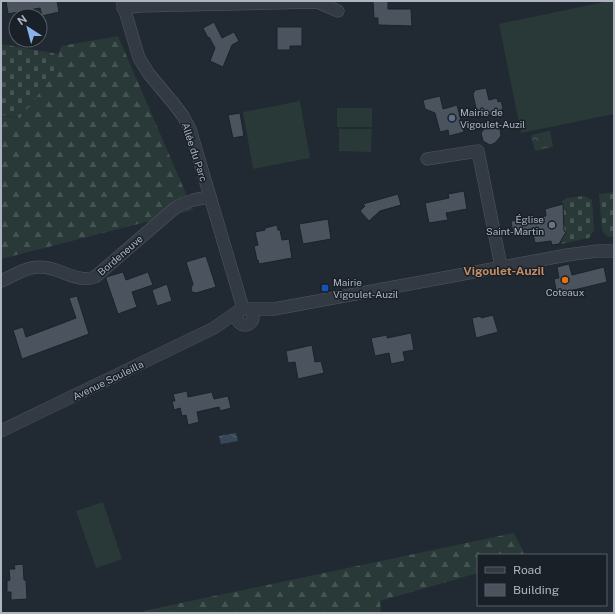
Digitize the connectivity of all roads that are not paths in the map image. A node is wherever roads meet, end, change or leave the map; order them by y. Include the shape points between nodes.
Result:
1 (122, 4) edge
2 (338, 11) dead end
3 (427, 159) dead end
4 (210, 198) junction
5 (614, 251) edge
6 (501, 266) junction
7 (1, 281) edge
8 (244, 315) junction
9 (1, 431) edge

1 - 2 street, Allée du Parc via 140,6 317,2
1 - 4 street, Allée du Parc via 139,58 190,129
3 - 6 street via 478,151
4 - 7 street, Bordeneuve via 184,202 175,208 95,277 87,280 54,268 31,267
4 - 8 street, Allée du Parc
5 - 6 street via 567,254
6 - 8 street
8 - 9 street, Avenue Souleilla

